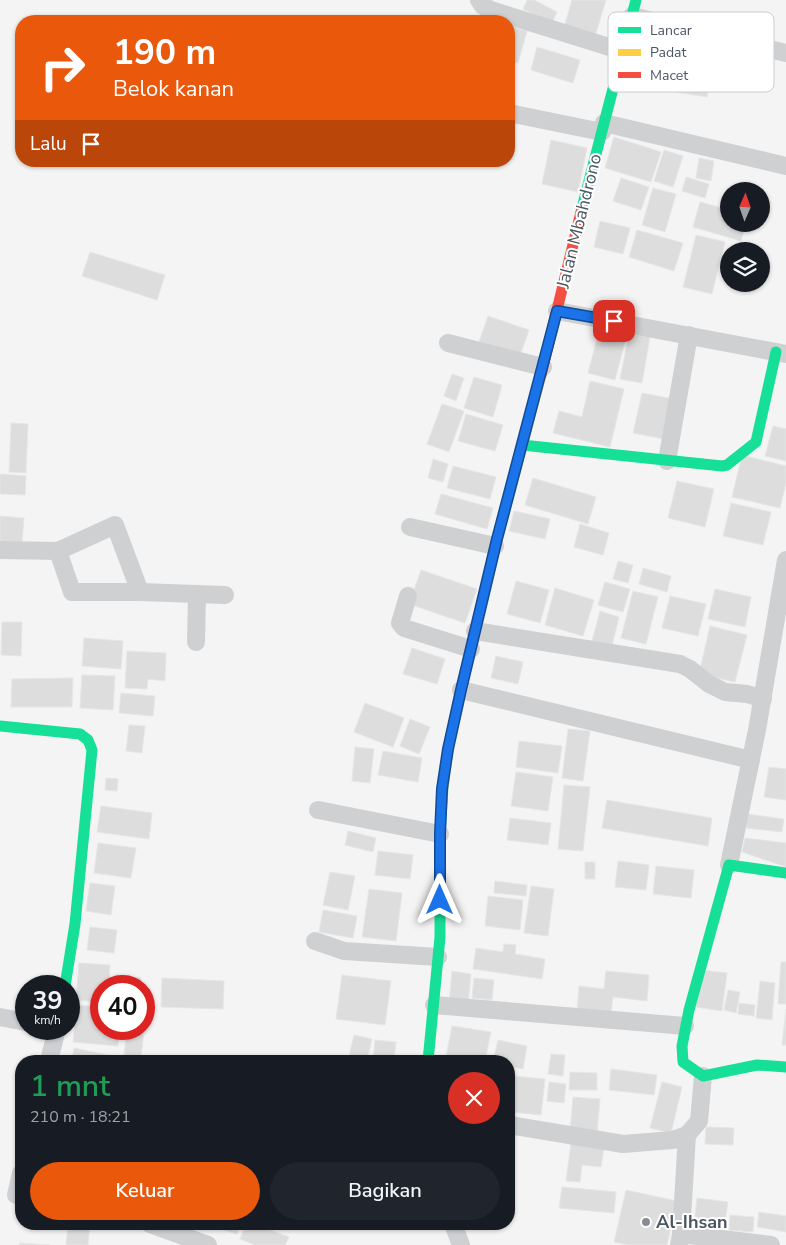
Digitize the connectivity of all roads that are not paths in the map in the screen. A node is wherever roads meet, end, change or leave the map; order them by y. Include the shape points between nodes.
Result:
1 (479, 0) edge
2 (634, 8) edge
3 (648, 12) edge
4 (507, 15) edge
5 (515, 18) edge
6 (608, 48) edge
7 (774, 49) edge
8 (786, 53) edge
9 (612, 92) edge
10 (515, 114) edge
11 (603, 128) junction
12 (786, 166) edge
13 (557, 311) junction
14 (689, 336) junction
15 (448, 342) dead end
16 (781, 353) edge
17 (543, 367) junction
18 (522, 444) junction
19 (668, 461) junction
20 (410, 527) dead end
21 (495, 546) junction
22 (0, 550) edge
23 (58, 551) junction
24 (786, 560) edge
25 (140, 592) junction
26 (197, 594) junction
27 (225, 595) dead end
28 (408, 596) dead end
29 (475, 631) junction
30 (196, 642) dead end
31 (471, 649) junction
32 (461, 690) junction
33 (763, 699) junction
34 (0, 726) edge
35 (751, 760) junction
36 (318, 810) dead end
37 (440, 834) junction
38 (729, 865) junction
39 (786, 873) edge
40 (315, 941) dead end
41 (438, 957) junction
42 (67, 975) edge
43 (434, 1005) junction
44 (0, 1017) edge
45 (15, 1020) edge
46 (686, 1026) junction
47 (54, 1040) edge
48 (50, 1055) edge
49 (429, 1055) edge
50 (786, 1066) edge
51 (704, 1076) junction
52 (515, 1126) edge
53 (687, 1135) junction
54 (159, 1230) edge
55 (455, 1230) edge
56 (173, 1239) edge
57 (680, 1240) edge
58 (208, 1245) edge
59 (461, 1245) edge
60 (771, 1245) edge

1 - 4 street via 483,6
2 - 3 street
5 - 6 street
7 - 8 street
9 - 11 street, Jalan Mbahdrono
10 - 11 street
11 - 12 street
11 - 13 street, Jalan Mbahdrono
13 - 14 street
13 - 17 street, Jalan Mbahdrono
14 - 16 street
14 - 19 street
15 - 17 street
16 - 19 street via 756,442 727,465
17 - 18 street, Jalan Mbahdrono
18 - 19 street
18 - 21 street, Jalan Mbahdrono
20 - 21 street
21 - 29 street, Jalan Mbahdrono
22 - 23 street
23 - 25 street via 72,592
23 - 25 street via 115,525
24 - 33 street
25 - 26 street
26 - 27 street
26 - 30 street
28 - 31 street via 400,622 404,628
29 - 31 street, Jalan Mbahdrono
29 - 33 street via 680,664 725,692
31 - 32 street, Jalan Mbahdrono
32 - 35 street
32 - 37 street, Jalan Mbahdrono via 442,789
33 - 35 street
34 - 42 street via 80,734 86,736 92,750
35 - 38 street
36 - 37 street
37 - 41 street, Jalan Mbahdrono
38 - 39 street
38 - 46 street
40 - 41 street via 344,951
41 - 43 street, Jalan Mbahdrono
43 - 46 street
43 - 49 street, Jalan Mbahdrono
44 - 45 street
46 - 51 street via 683,1062
47 - 48 street
50 - 51 street via 757,1065
51 - 53 street via 699,1121
52 - 53 street via 623,1144 673,1140
53 - 57 street
54 - 56 street
55 - 59 street
56 - 58 street
57 - 60 street

